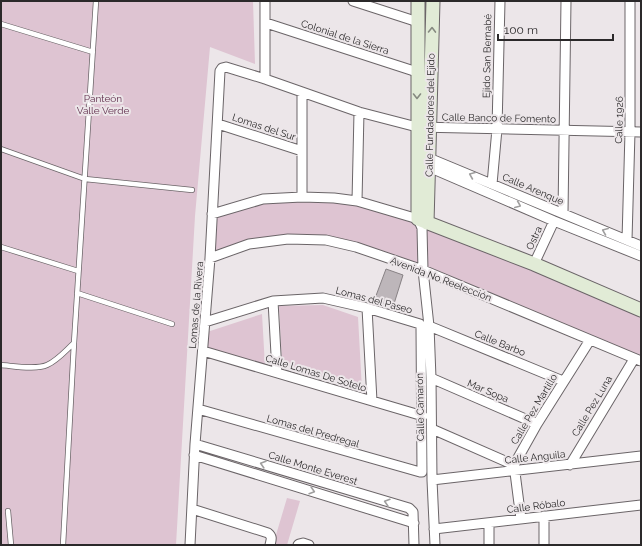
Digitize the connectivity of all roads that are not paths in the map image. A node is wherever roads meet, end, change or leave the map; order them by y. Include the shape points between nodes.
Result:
1 (96, 1) edge
2 (265, 1) edge
3 (353, 1) edge
4 (418, 1) edge
5 (433, 1) edge
6 (500, 1) edge
7 (566, 1) edge
8 (630, 1) edge
9 (418, 22) junction
10 (266, 23) junction
11 (1, 24) edge
12 (93, 52) junction
13 (222, 68) joint
14 (417, 72) junction
15 (265, 79) junction
16 (302, 92) junction
17 (359, 112) junction
18 (218, 124) junction
19 (423, 127) junction
20 (497, 129) junction
21 (563, 130) junction
22 (630, 132) junction
23 (641, 132) edge
24 (1, 149) edge
25 (302, 151) junction
26 (423, 160) junction
27 (85, 179) junction
28 (492, 184) junction
29 (192, 190) dead end
30 (302, 197) junction
31 (357, 201) junction
32 (563, 213) junction
33 (212, 214) junction
34 (554, 221) junction
35 (423, 223) junction
36 (627, 240) junction
37 (641, 246) edge
38 (1, 247) edge
39 (641, 256) edge
40 (210, 258) junction
41 (534, 264) junction
42 (423, 270) junction
43 (78, 272) junction
44 (77, 293) junction
45 (273, 301) junction
46 (367, 308) junction
47 (641, 310) edge
48 (205, 322) junction
49 (172, 324) dead end
50 (424, 325) junction
51 (590, 340) junction
52 (74, 343) junction
53 (203, 351) junction
54 (638, 360) edge
55 (1, 365) edge
56 (277, 372) junction
57 (431, 378) junction
58 (563, 381) junction
59 (372, 401) junction
60 (198, 409) junction
61 (423, 416) junction
62 (537, 424) junction
63 (432, 429) junction
64 (195, 444) junction
65 (194, 455) junction
66 (641, 456) edge
67 (570, 465) junction
68 (515, 468) junction
69 (432, 480) junction
70 (641, 505) edge
71 (192, 509) junction
72 (8, 511) dead end
73 (544, 516) junction
74 (521, 519) junction
75 (414, 523) junction
76 (489, 523) junction
77 (434, 529) junction
78 (298, 544) edge
79 (11, 545) edge
80 (63, 545) edge
81 (190, 545) edge
82 (270, 545) edge
83 (309, 545) edge
84 (414, 545) edge
85 (435, 545) edge
86 (489, 545) edge
87 (544, 545) edge

1 - 12 lane
2 - 10 street
3 - 9 street
4 - 9 street, Calle Fundadores del Ejido
19 -> 5 street, Calle Fundadores del Ejido
6 - 20 street, Ejido San Bernabé
7 - 21 street
8 - 22 street, Calle 1926
9 - 14 street, Calle Fundadores del Ejido
10 - 14 street, Colonial de la Sierra
10 - 15 street
11 - 12 lane
12 - 27 lane
13 - 15 street, Calle Banco de Fomento
13 - 18 street, Lomas de la Rivera
14 -> 19 street, Calle Fundadores del Ejido
15 - 16 street, Calle Banco de Fomento
16 - 17 street, Calle Banco de Fomento
16 - 25 street
17 - 19 street, Calle Banco de Fomento
17 - 31 street
18 - 25 street, Lomas del Sur
18 - 33 street, Lomas de la Rivera
19 - 20 street, Calle Banco de Fomento
19 - 26 street, Calle Fundadores del Ejido
20 - 21 street, Calle Banco de Fomento
20 - 28 street, Ejido San Bernabé
21 - 22 street, Calle Banco de Fomento
21 - 32 street
22 - 23 street, Calle Banco de Fomento
22 - 36 street, Calle 1926
24 - 27 lane
25 - 30 street
28 -> 26 street, Calle Arenque
26 -> 34 street, Calle Arenque
26 - 35 street, Calle Fundadores del Ejido
27 - 29 lane
27 - 43 lane
28 - 32 street, Calle Arenque
30 - 31 street
30 - 33 street via 263,199
31 - 35 street
36 -> 32 street, Calle Arenque
33 - 40 street, Lomas de la Rivera
34 - 39 street, Calle Arenque
34 - 41 street, Ostra
35 - 41 street
35 - 42 street, Calle Fundadores del Ejido
36 - 37 street, Calle Arenque
38 - 43 lane
40 - 42 street, Avenida No Reelección via 249,244 288,239 326,240
40 - 48 street, Lomas de la Rivera
41 - 47 street
42 - 50 street, Calle Camarón
42 - 51 street, Avenida No Reelección
43 - 44 lane
44 - 49 lane
44 - 52 lane
45 - 46 street, Lomas del Paseo via 323,298
45 - 48 street, Lomas del Paseo
45 - 56 street
46 - 50 street, Lomas del Paseo
46 - 59 street
48 - 53 street, Lomas de la Rivera
50 - 57 street, Calle Camarón
50 - 58 street, Calle Barbo
50 - 61 street via 421,327
51 - 54 street, Avenida No Reelección
51 - 58 street, Calle Pez Martillo
52 - 55 lane via 46,365
52 - 80 lane
53 - 56 street, Calle Lomas De Sotelo
53 - 60 street, Lomas de la Rivera
54 - 67 street, Calle Pez Luna
56 - 59 street, Calle Lomas De Sotelo
57 - 62 street, Mar Sopa
57 - 63 street, Calle Camarón
58 - 62 street, Calle Pez Martillo
59 - 61 street, Calle Lomas De Sotelo
60 - 61 street, Lomas del Predregal via 420,472
60 - 64 street, Lomas de la Rivera
62 - 68 street, Calle Pez Martillo
63 - 68 street
63 - 69 street, Calle Camarón
64 - 65 street, Lomas de la Rivera
75 -> 64 street, Calle Monte Everest via 413,512 409,508
65 - 71 street, Lomas de la Rivera
65 -> 75 street
66 - 67 street, Calle Anguila
67 - 68 street, Calle Anguila
68 - 69 street, Calle Anguila
68 - 74 street
69 - 77 street, Calle Camarón
70 - 73 street, Calle Róbalo
71 - 81 street, Lomas de la Rivera
71 - 82 street via 268,533 272,539
72 - 79 lane
73 - 74 street, Calle Róbalo
73 - 87 street
74 - 76 street, Calle Róbalo
75 - 84 street, Calle Monte Everest
76 - 77 street, Calle Róbalo
76 - 86 street
77 - 85 street, Calle Camarón
78 - 83 street

